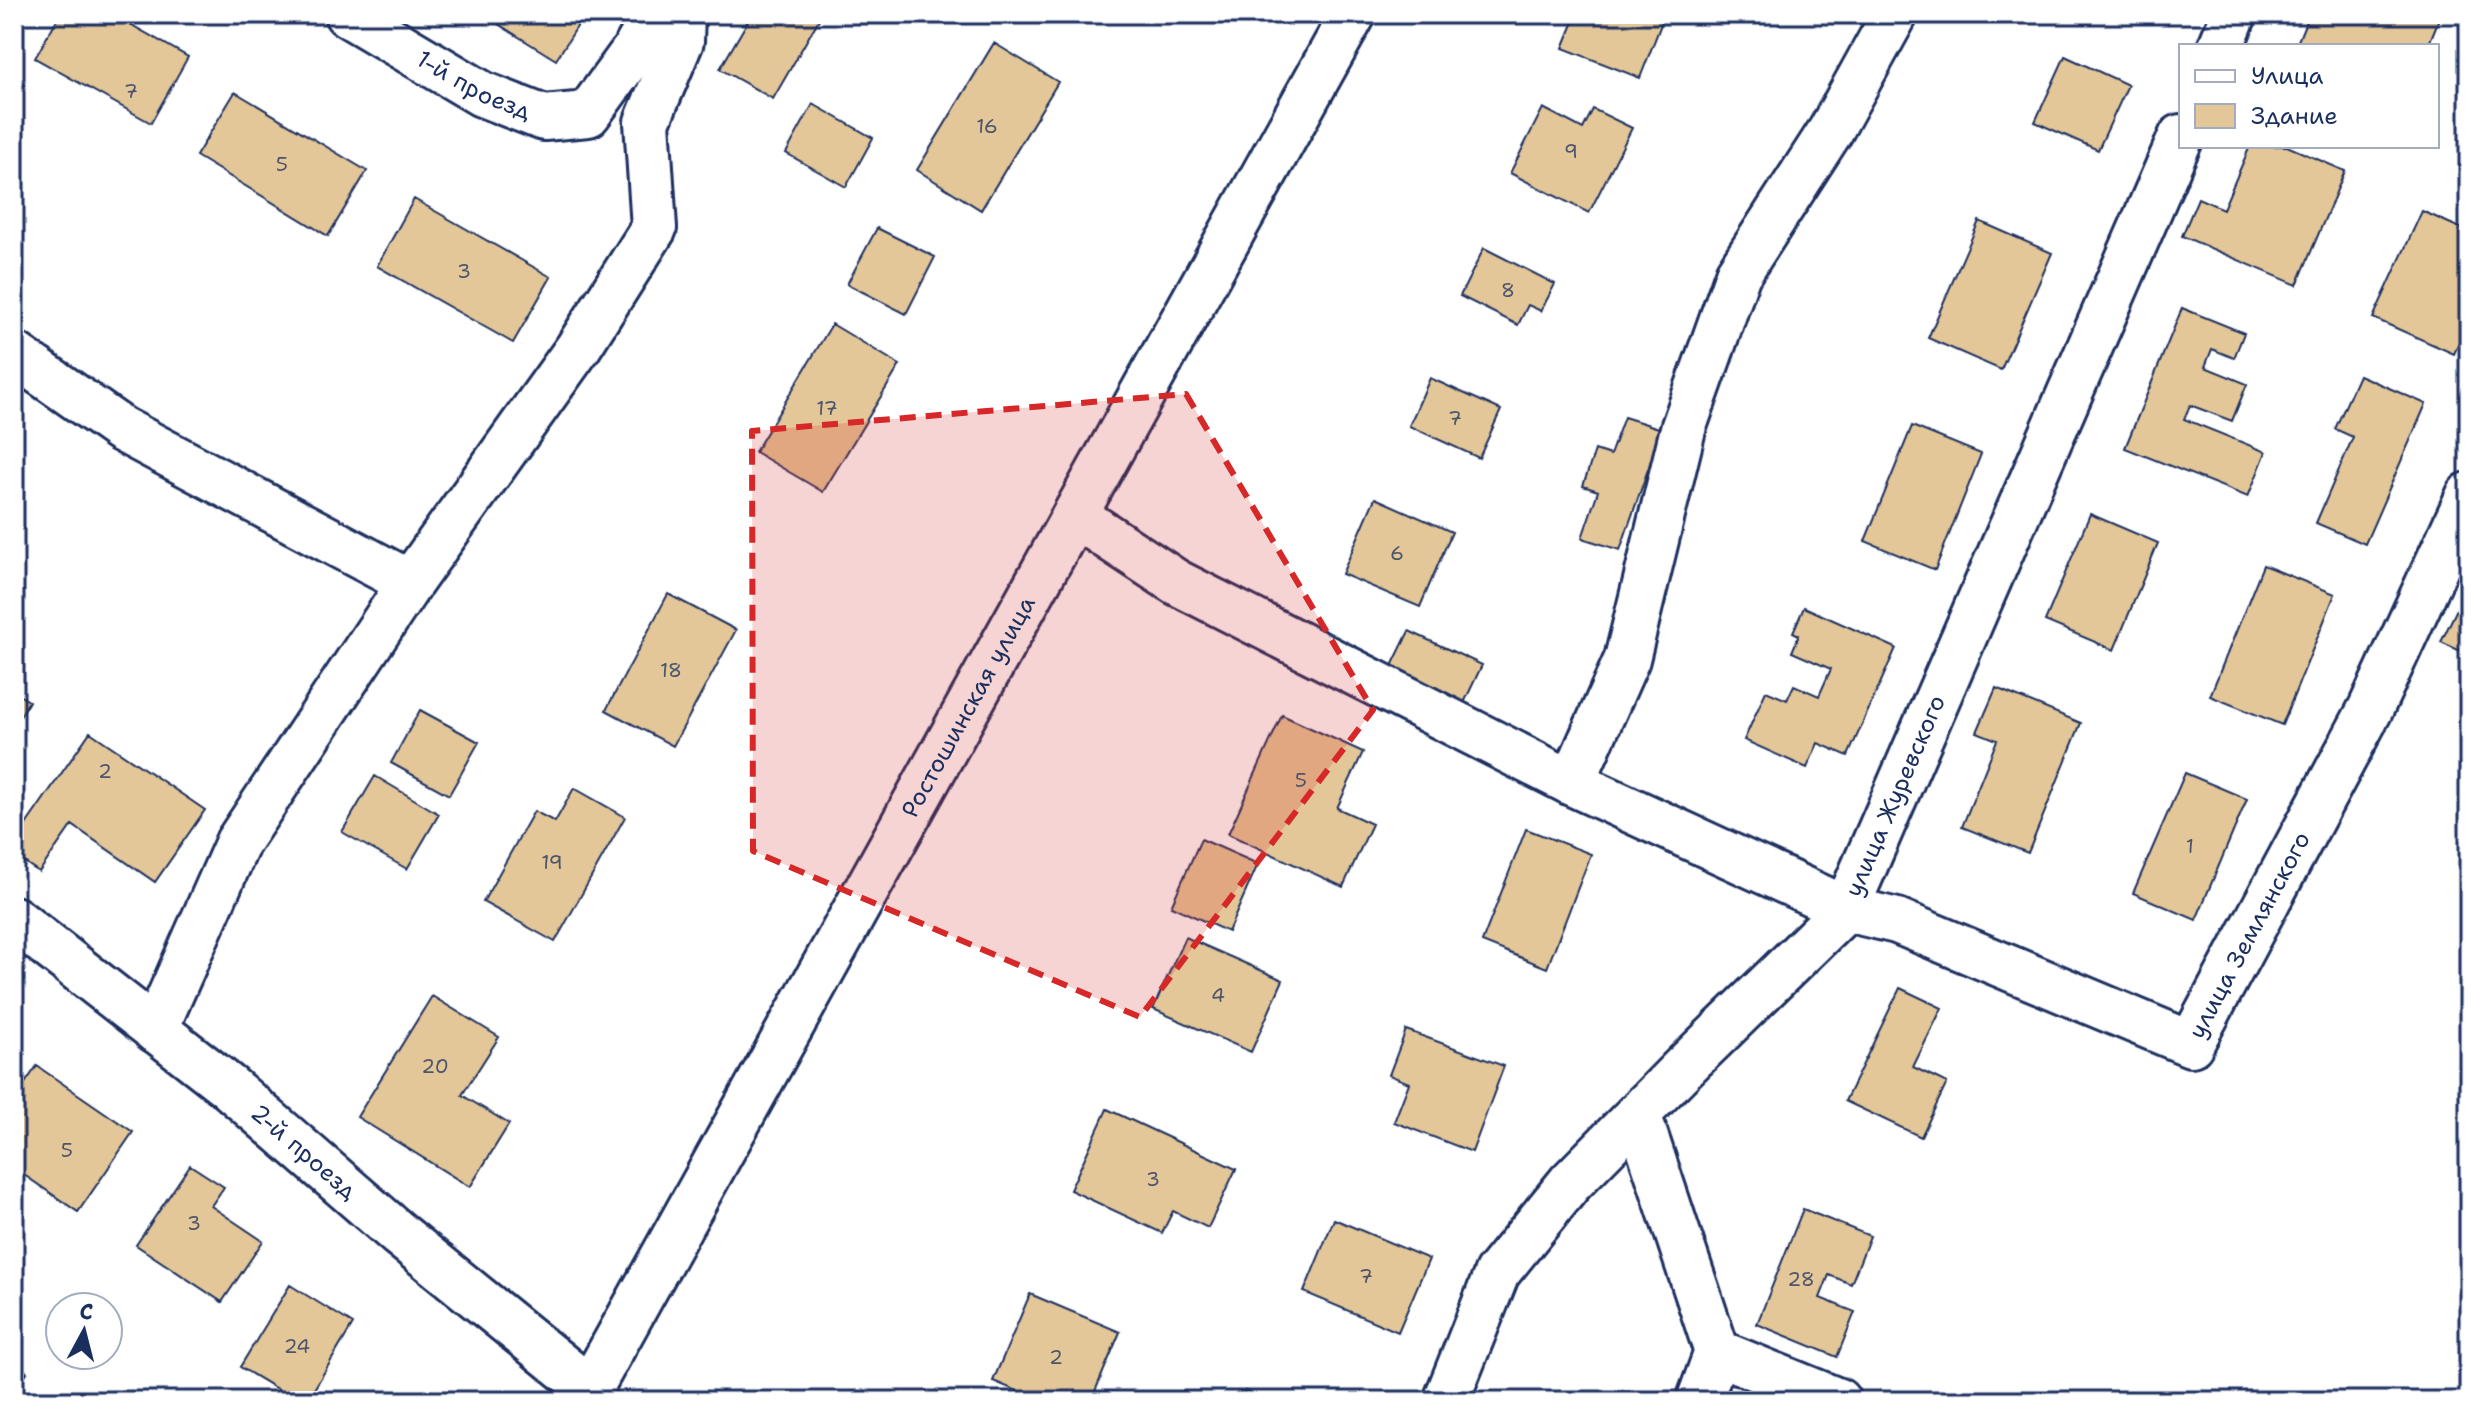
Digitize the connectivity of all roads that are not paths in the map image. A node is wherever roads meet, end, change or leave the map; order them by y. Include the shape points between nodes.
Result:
1 (347, 14) edge
2 (655, 14) edge
3 (682, 14) edge
4 (1353, 14) edge
5 (1895, 14) edge
6 (2234, 14) edge
7 (2222, 44) edge
8 (2179, 142) edge
9 (14, 354) edge
10 (2469, 495) edge
11 (1076, 516) junction
12 (410, 583) junction
13 (1572, 783) junction
14 (1846, 909) junction
15 (14, 919) edge
16 (155, 1030) junction
17 (1638, 1114) junction
18 (1717, 1352) junction
19 (586, 1395) edge
20 (1446, 1401) edge
21 (1699, 1401) edge
22 (1838, 1401) edge

1 - 2 street, 1-й проезд via 482,94 544,118 588,114
3 - 12 street via 681,41 647,122 654,228 578,348
4 - 11 street, Ростошинская улица
5 - 13 street via 1831,130 1738,274 1683,429 1627,659
6 - 7 street
8 - 14 street, улица Журевского
9 - 12 street via 121,429
10 - 14 street, улица Землянского via 2371,708 2191,1044 1897,921
11 - 13 street via 1176,582
11 - 19 street, Ростошинская улица
12 - 16 street via 238,842
13 - 14 street
14 - 17 street, улица Журевского
15 - 16 street, 2-й проезд
16 - 19 street, 2-й проезд via 228,1086
17 - 18 street
17 - 20 street, улица Журевского via 1570,1183 1497,1273
18 - 21 street
18 - 22 street

